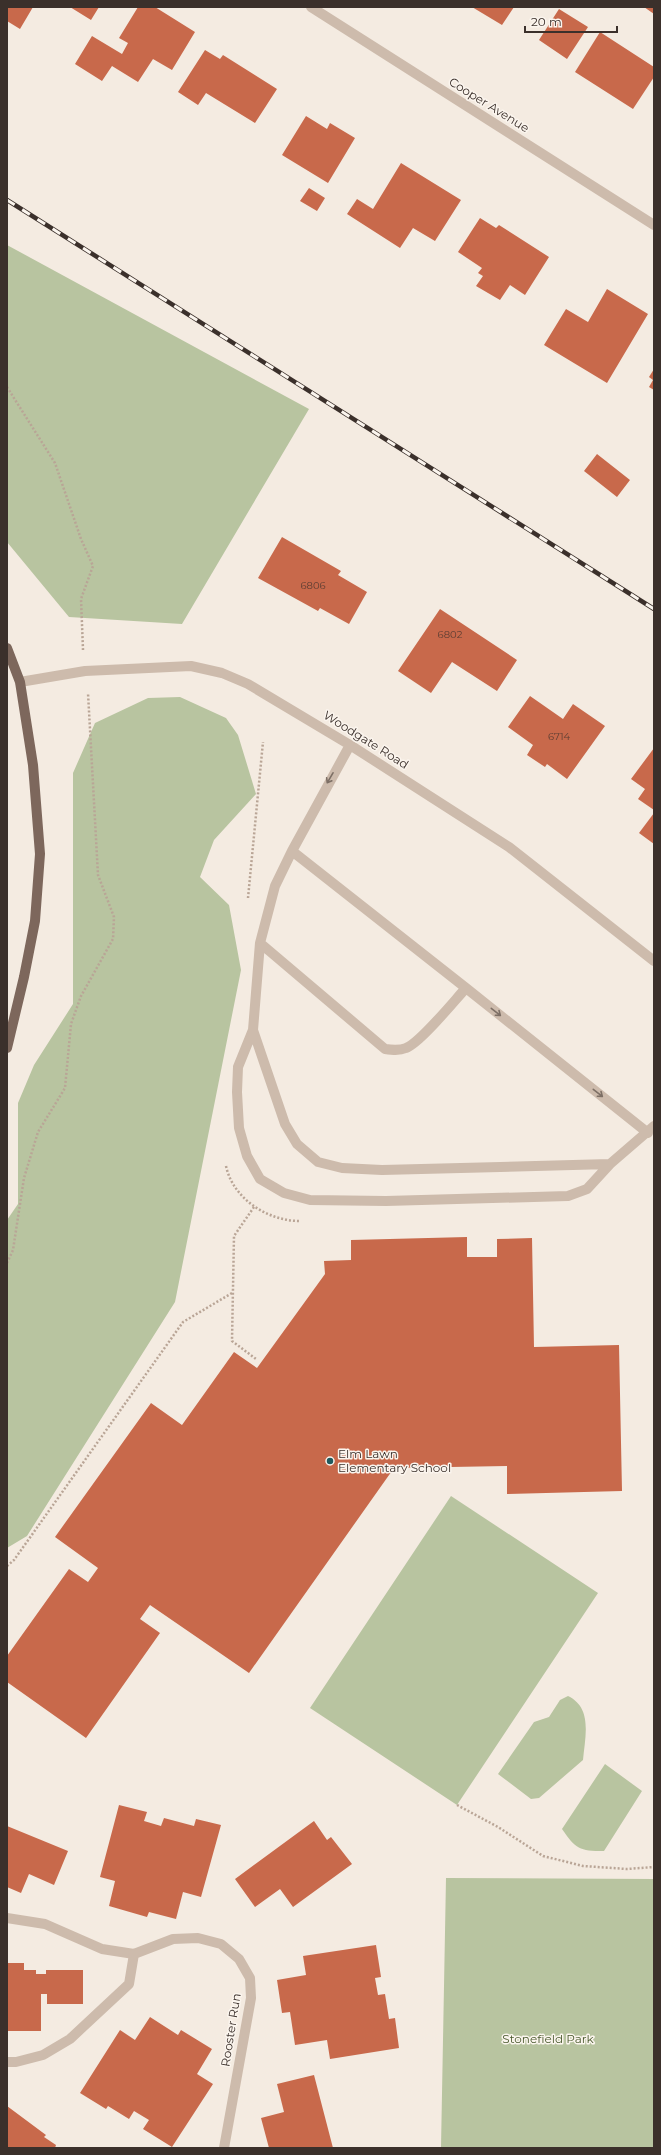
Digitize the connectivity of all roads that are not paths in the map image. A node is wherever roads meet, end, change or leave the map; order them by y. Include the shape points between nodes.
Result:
1 (311, 7) edge
2 (654, 225) edge
3 (7, 648) edge
4 (20, 682) junction
5 (350, 745) junction
6 (292, 851) junction
7 (260, 943) junction
8 (654, 961) edge
9 (466, 988) junction
10 (254, 1030) junction
11 (7, 1048) edge
12 (651, 1130) edge
13 (610, 1164) junction
14 (7, 1918) edge
15 (134, 1954) junction
16 (7, 2062) edge
17 (224, 2148) edge

1 - 2 street, Cooper Avenue
3 - 4 main road
4 - 5 street, Woodgate Road via 85,671 191,666 222,673 248,684
4 - 11 main road via 33,765 40,854 35,921
5 -> 6 street
5 - 8 street, Woodgate Road via 509,847
6 - 7 street via 275,886
6 - 9 street
7 - 9 street via 385,1048 395,1051 407,1048
7 - 10 street
9 -> 12 street
10 - 13 street via 285,1124 297,1144 318,1162 342,1168 382,1170
10 - 13 street via 238,1067 239,1128 247,1156 260,1179 284,1193 310,1200 386,1201 568,1196 587,1189
12 - 13 street
14 - 15 street, Rooster Run via 45,1924 102,1950
15 - 16 street via 129,1984 70,2039 43,2055
15 - 17 street, Rooster Run via 173,1939 198,1938 221,1944 239,1959 250,1978 251,1998

